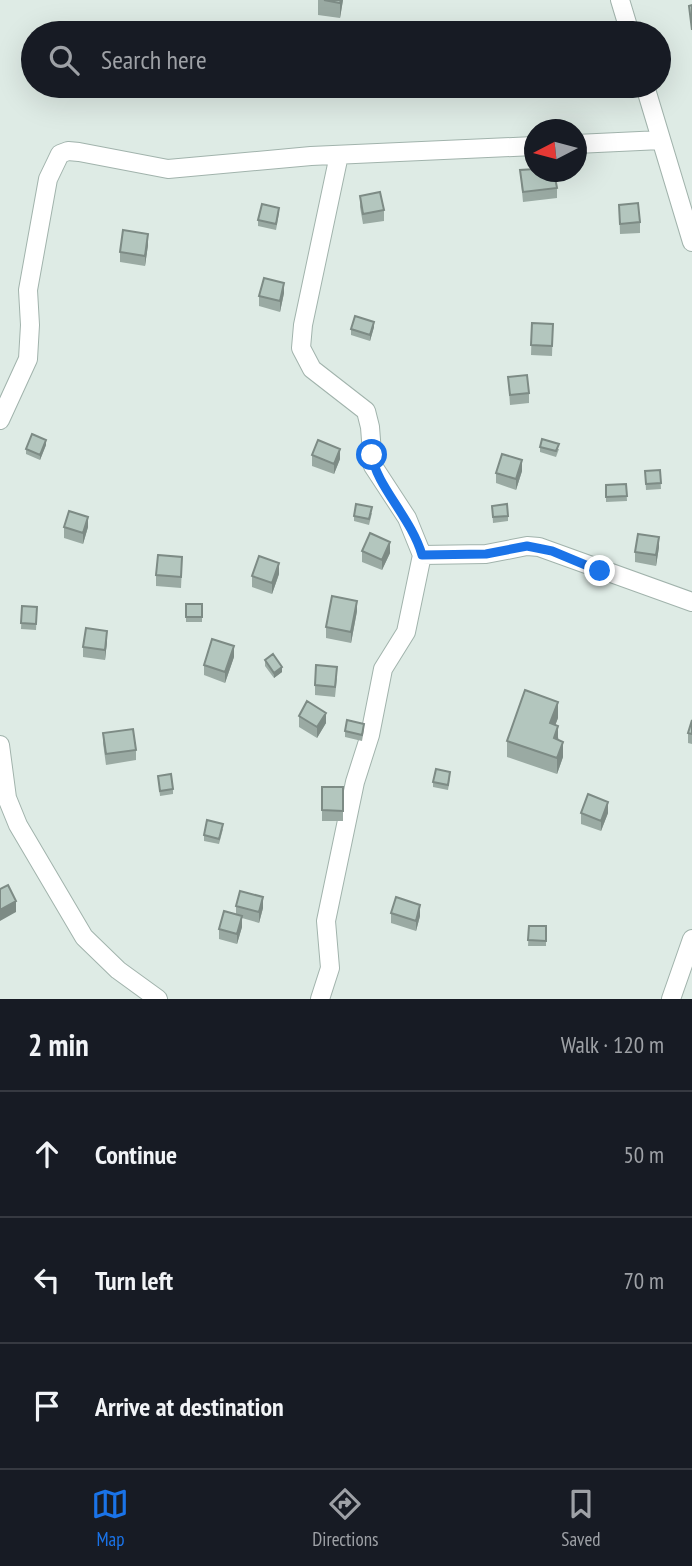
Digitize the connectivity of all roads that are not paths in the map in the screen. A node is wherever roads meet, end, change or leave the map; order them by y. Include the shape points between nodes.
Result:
1 (620, 0) edge
2 (626, 21) edge
3 (649, 98) edge
4 (661, 139) junction
5 (587, 143) edge
6 (524, 146) edge
7 (339, 155) junction
8 (692, 242) edge
9 (0, 420) edge
10 (422, 555) junction
11 (692, 602) edge
12 (0, 745) edge
13 (692, 939) edge
14 (158, 999) edge
15 (320, 999) edge
16 (671, 999) edge

1 - 2 street
3 - 4 street
4 - 5 street
4 - 8 street
6 - 7 street
7 - 9 street via 168,169 79,152 60,154 48,179 27,290 28,359
7 - 10 street via 301,348 312,369 366,411 373,466 407,518
10 - 11 street via 539,547
10 - 15 street via 406,632 383,669 355,782 326,921 330,968
12 - 14 street via 7,798 18,825 84,937
13 - 16 street

